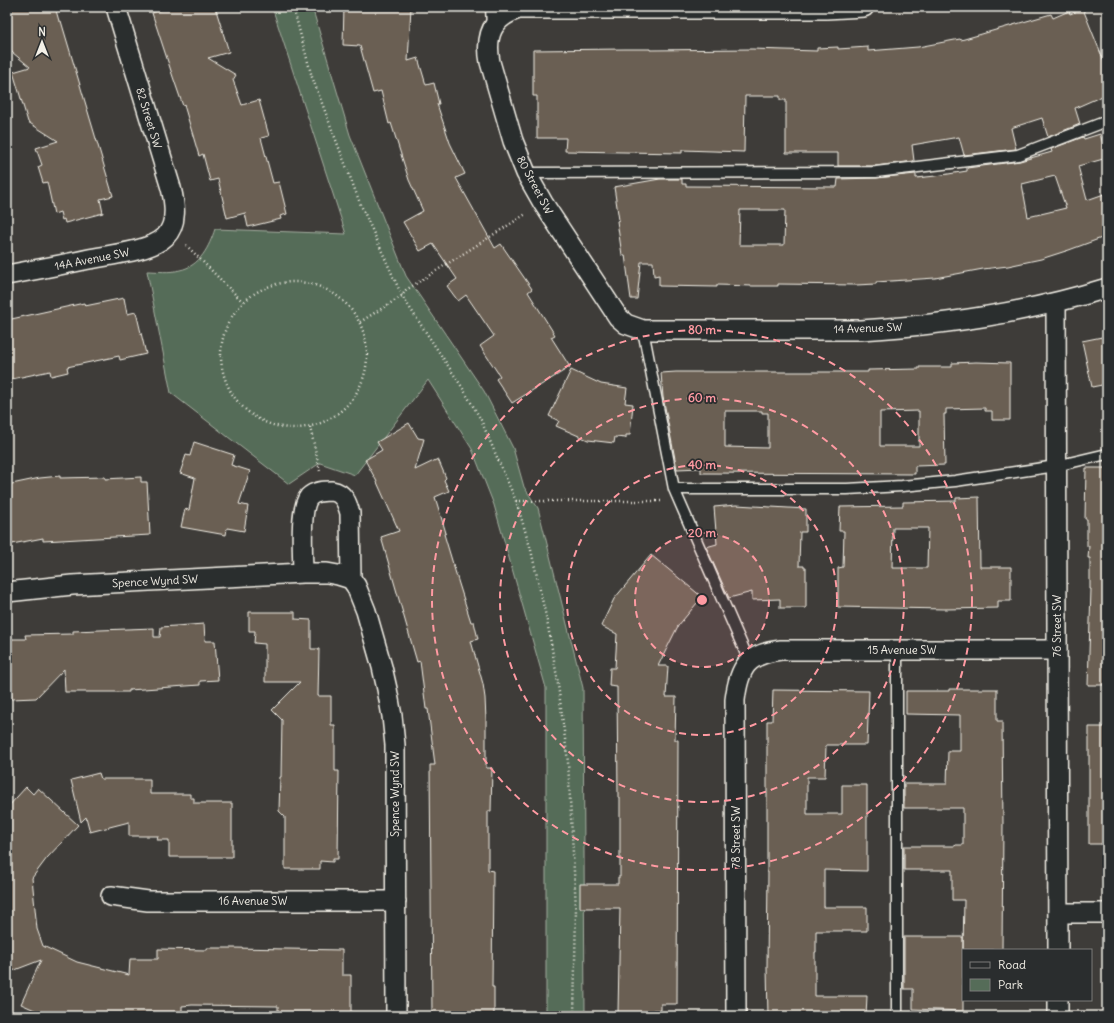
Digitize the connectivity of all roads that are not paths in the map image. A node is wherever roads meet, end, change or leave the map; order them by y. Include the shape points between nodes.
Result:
1 (116, 7) edge
2 (491, 7) edge
3 (864, 7) edge
4 (492, 28) junction
5 (1107, 121) edge
6 (526, 172) junction
7 (170, 229) joint
8 (7, 275) edge
9 (1107, 288) edge
10 (1056, 302) junction
11 (635, 327) junction
12 (1107, 454) edge
13 (1056, 466) junction
14 (674, 488) junction
15 (303, 573) junction
16 (351, 579) junction
17 (7, 592) edge
18 (897, 650) junction
19 (1057, 650) junction
20 (749, 662) junction
21 (111, 896) dead end
22 (396, 901) junction
23 (1058, 912) junction
24 (1107, 912) edge
25 (1058, 949) edge
26 (1058, 1001) edge
27 (396, 1016) edge
28 (736, 1016) edge
29 (897, 1016) edge
30 (1058, 1016) edge

1 - 7 street, 82 Street SW via 172,193 174,219
2 - 4 lane
3 - 4 street via 518,9 509,12
4 - 6 street, 80 Street SW via 488,50 490,62 513,141
5 - 6 lane via 1018,155 876,172
6 - 11 street, 80 Street SW via 543,203 613,310
7 - 8 street, 14A Avenue SW via 159,242 137,250
9 - 10 street, 14 Avenue SW
10 - 11 street, 14 Avenue SW via 992,316 895,328 861,330
10 - 13 street, 76 Street SW
11 - 14 lane
12 - 13 lane
13 - 14 lane via 902,486 847,489
13 - 19 street, 76 Street SW
14 - 20 lane
15 - 16 street, Spence Wynd SW via 327,573
15 - 16 street, Spence Wynd SW via 304,505 315,493 336,492 343,496 350,513
15 - 17 street, Spence Wynd SW via 72,585
16 - 22 street, Spence Wynd SW via 366,611 382,667 392,716
18 - 19 street, 15 Avenue SW
18 - 20 street, 15 Avenue SW via 781,650 755,656
18 - 29 lane
19 - 23 street, 76 Street SW
20 - 28 street, 78 Street SW via 740,676 735,700
21 - 22 street, 16 Avenue SW via 148,901
22 - 27 street, Spence Wynd SW
23 - 24 street
23 - 25 street, 76 Street SW
26 - 30 street

